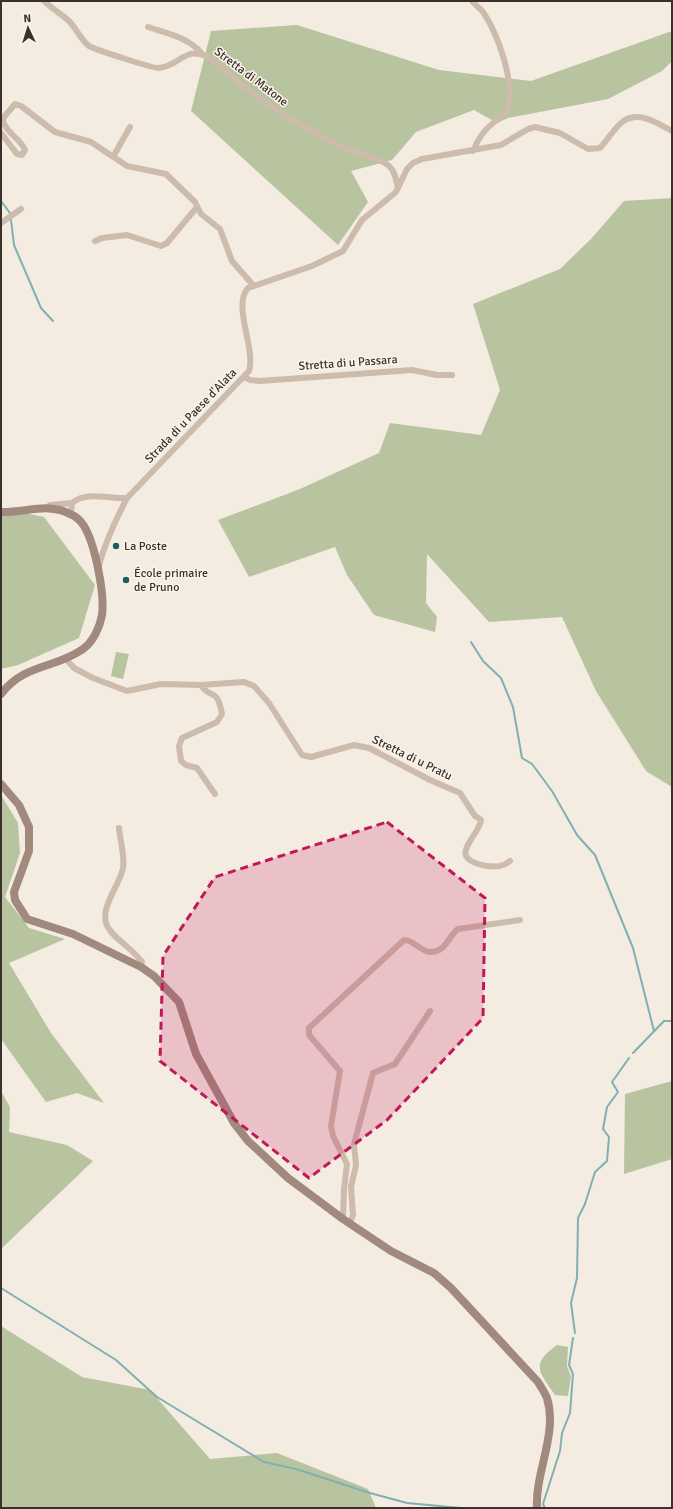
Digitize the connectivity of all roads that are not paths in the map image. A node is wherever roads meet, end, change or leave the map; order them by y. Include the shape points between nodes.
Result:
1 (44, 1) edge
2 (472, 1) edge
3 (148, 27) dead end
4 (202, 54) junction
5 (130, 127) dead end
6 (672, 131) edge
7 (1, 133) edge
8 (473, 150) junction
9 (113, 157) junction
10 (398, 188) junction
11 (197, 207) junction
12 (21, 209) dead end
13 (1, 223) edge
14 (95, 241) dead end
15 (252, 285) junction
16 (452, 375) dead end
17 (245, 377) junction
18 (127, 498) junction
19 (72, 503) junction
20 (42, 509) junction
21 (1, 512) edge
22 (71, 514) junction
23 (98, 570) junction
24 (65, 658) junction
25 (201, 685) junction
26 (1, 694) edge
27 (1, 784) edge
28 (215, 794) dead end
29 (119, 828) dead end
30 (510, 861) dead end
31 (520, 920) dead end
32 (141, 967) junction
33 (430, 1011) dead end
34 (346, 1221) junction
35 (537, 1508) edge

1 - 4 street, Stretta di Matone via 63,16 91,48 128,58 152,68 163,67 188,54
2 - 8 street via 483,12 498,42 509,83 510,100 503,116 484,132
3 - 4 street via 196,46
4 - 10 street, Stretta di Matone via 282,115 338,145 388,165 395,175
5 - 9 street
6 - 8 street via 656,122 633,117 625,120 600,148 594,150 560,133 535,127 501,145
7 - 9 street via 16,154 22,155 24,146 3,121 15,104 55,132 91,142
8 - 10 street via 440,155 413,163 407,169
9 - 11 street via 127,166 166,174
10 - 15 street via 362,220 343,251 288,276
11 - 14 street via 167,243 161,246 127,235
11 - 15 street via 201,214 220,229 232,261
12 - 13 street
15 - 17 street, Strada di u Paese d'Alata via 243,297 251,366
16 - 17 street, Stretta di u Passara via 412,370 260,381
17 - 18 street, Strada di u Paese d'Alata
18 - 19 street via 92,497
18 - 23 street, Strada di u Paese d'Alata via 105,544
19 - 20 street via 47,505
19 - 22 street
20 - 21 street
20 - 22 street
22 - 23 street via 84,526
23 - 24 street via 103,602 98,629 83,649
24 - 25 street, Stretta di u Pratu via 74,668 127,691 161,684
24 - 26 street via 20,676
25 - 28 street via 204,690 215,694 220,701 222,714 217,722 182,738 179,746 181,761 186,766 197,768
25 - 30 street, Stretta di u Pratu via 244,682 254,686 266,698 302,755 311,757 354,745 369,748 460,793 475,816 481,820 466,848 468,858 492,867 505,865
27 - 32 street via 19,805 29,828 29,851 14,892 15,900 27,919 73,934
29 - 32 street via 123,867 110,898 106,919 108,929 137,955 142,962
31 - 34 street via 458,929 439,950 432,952 404,940 309,1028 309,1035 340,1071 331,1126 333,1136 347,1164 344,1188
32 - 34 street via 154,976 179,1002 196,1054 234,1123 248,1141 288,1178
33 - 34 street via 395,1064 374,1073 354,1144 356,1165 351,1187 353,1215
34 - 35 street via 391,1251 434,1273 538,1382 547,1397 550,1410 537,1489

